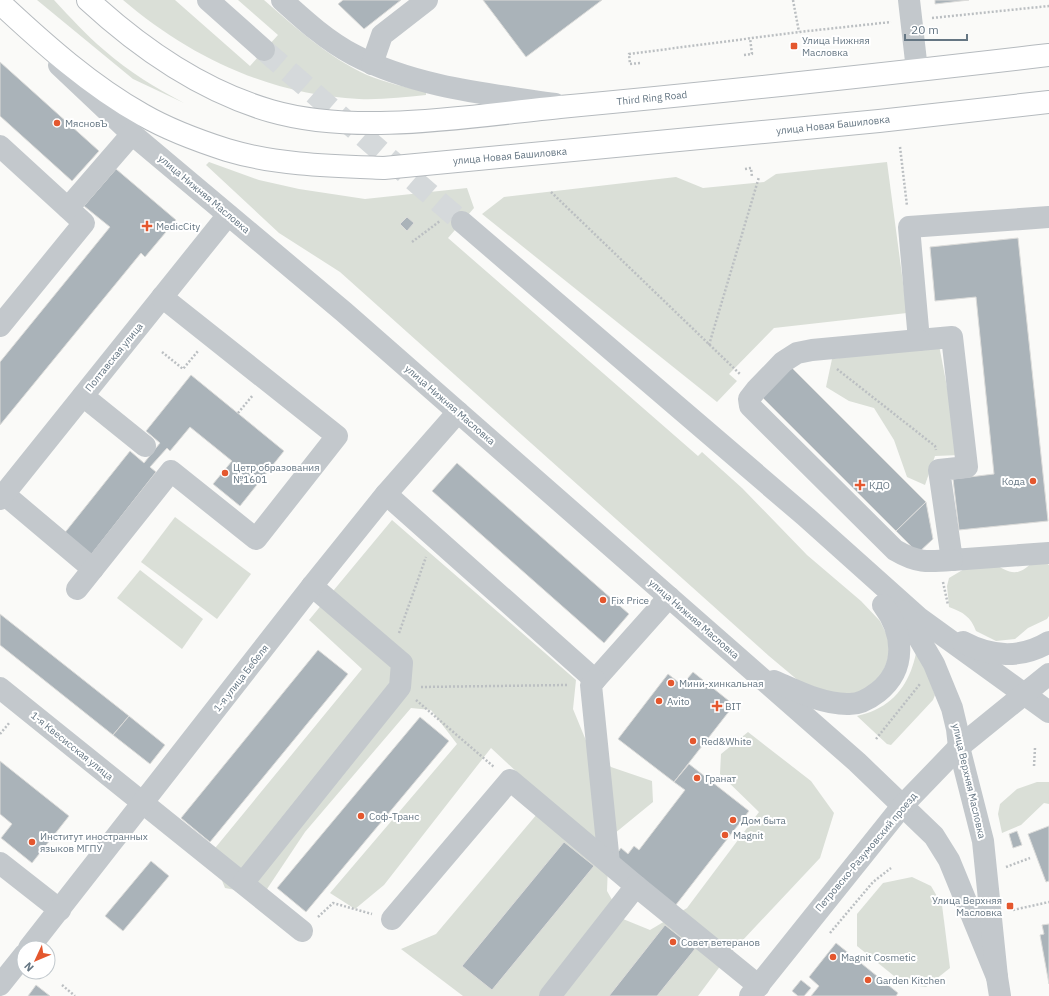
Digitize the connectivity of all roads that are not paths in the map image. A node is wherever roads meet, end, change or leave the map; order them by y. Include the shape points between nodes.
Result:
1 (88, 0) edge
2 (208, 0) edge
3 (282, 0) edge
4 (428, 0) edge
5 (909, 0) edge
6 (6, 9) edge
7 (264, 50) tunnel mouth
8 (1049, 55) edge
9 (372, 64) junction
10 (917, 70) junction
11 (1049, 102) edge
12 (570, 106) junction
13 (132, 134) junction
14 (0, 146) edge
15 (68, 208) junction
16 (228, 215) junction
17 (1049, 217) edge
18 (462, 222) tunnel mouth
19 (162, 297) junction
20 (0, 326) edge
21 (919, 340) junction
22 (83, 396) junction
23 (458, 412) junction
24 (145, 446) dead end
25 (386, 494) junction
26 (2, 496) edge
27 (1049, 553) edge
28 (846, 554) junction
29 (952, 560) junction
30 (93, 569) junction
31 (312, 586) junction
32 (77, 589) dead end
33 (669, 597) junction
34 (896, 598) junction
35 (919, 618) junction
36 (1049, 642) edge
37 (753, 671) junction
38 (1049, 674) edge
39 (593, 682) junction
40 (0, 688) edge
41 (1023, 694) junction
42 (1049, 712) edge
43 (959, 746) junction
44 (144, 803) junction
45 (903, 805) junction
46 (0, 862) edge
47 (609, 863) junction
48 (243, 883) junction
49 (636, 886) junction
50 (60, 910) junction
51 (392, 919) road end
52 (302, 931) road end
53 (36, 940) edge
54 (16, 964) edge
55 (0, 985) edge
56 (998, 986) edge
57 (754, 991) edge
58 (550, 996) edge

1 - 12 main road via 120,29 168,63 220,91 271,111 326,122 378,123
2 - 7 street
3 - 9 street via 337,45
4 - 9 street via 382,35
5 - 10 street
6 - 11 main road, улица Новая Башиловка via 92,81 143,115 188,136 228,150 272,160 327,166 384,168 871,122
6 - 13 street, улица Нижняя Масловка via 67,75
8 - 10 main road
9 - 12 street via 443,85
10 - 12 main road, Third Ring Road
13 - 15 street
13 - 16 street, улица Нижняя Масловка
14 - 15 street
15 - 20 street via 84,223
16 - 19 street, Полтавская улица
16 - 23 street, улица Нижняя Масловка
17 - 21 street via 909,227
18 - 28 street
19 - 22 street, Полтавская улица
19 - 30 street via 337,436 256,539 171,471
21 - 29 street via 952,337 967,467 939,470
21 - 29 street via 797,353 783,362 756,390 750,399 750,406 895,550 910,558 926,562
22 - 24 street
22 - 26 street, Полтавская улица
23 - 25 street, 1-я улица Бебеля
23 - 33 street, улица Нижняя Масловка
25 - 31 street, 1-я улица Бебеля
25 - 39 street
26 - 30 street
27 - 29 street
28 - 34 street
28 - 37 street via 888,612 897,630 899,661 884,688 861,702 848,705 832,703
30 - 32 street
31 - 44 street, 1-я улица Бебеля
31 - 48 street via 402,663 400,687
33 - 37 street, улица Нижняя Масловка
33 - 39 street
34 - 35 street
34 - 43 street, улица Верхняя Масловка via 940,678 958,729
35 - 36 street via 975,648 1005,655 1026,654
35 - 41 street
37 - 45 street, улица Нижняя Масловка
38 - 41 street, Петровско-Разумовский проезд
39 - 47 street
40 - 44 street, 1-я Квесисская улица
41 - 42 street
41 - 43 street, Петровско-Разумовский проезд
43 - 45 street, Петровско-Разумовский проезд
43 - 56 street, улица Верхняя Масловка via 983,841
44 - 48 street, 1-я Квесисская улица
44 - 50 street, 1-я улица Бебеля
45 - 56 street, улица Верхняя Масловка via 934,836 949,860
45 - 57 street, Петровско-Разумовский проезд
46 - 50 street
47 - 49 street
47 - 51 street via 510,780
48 - 52 street, 1-я Квесисская улица
49 - 57 street
49 - 58 street
50 - 53 street, 1-я улица Бебеля
54 - 55 street

